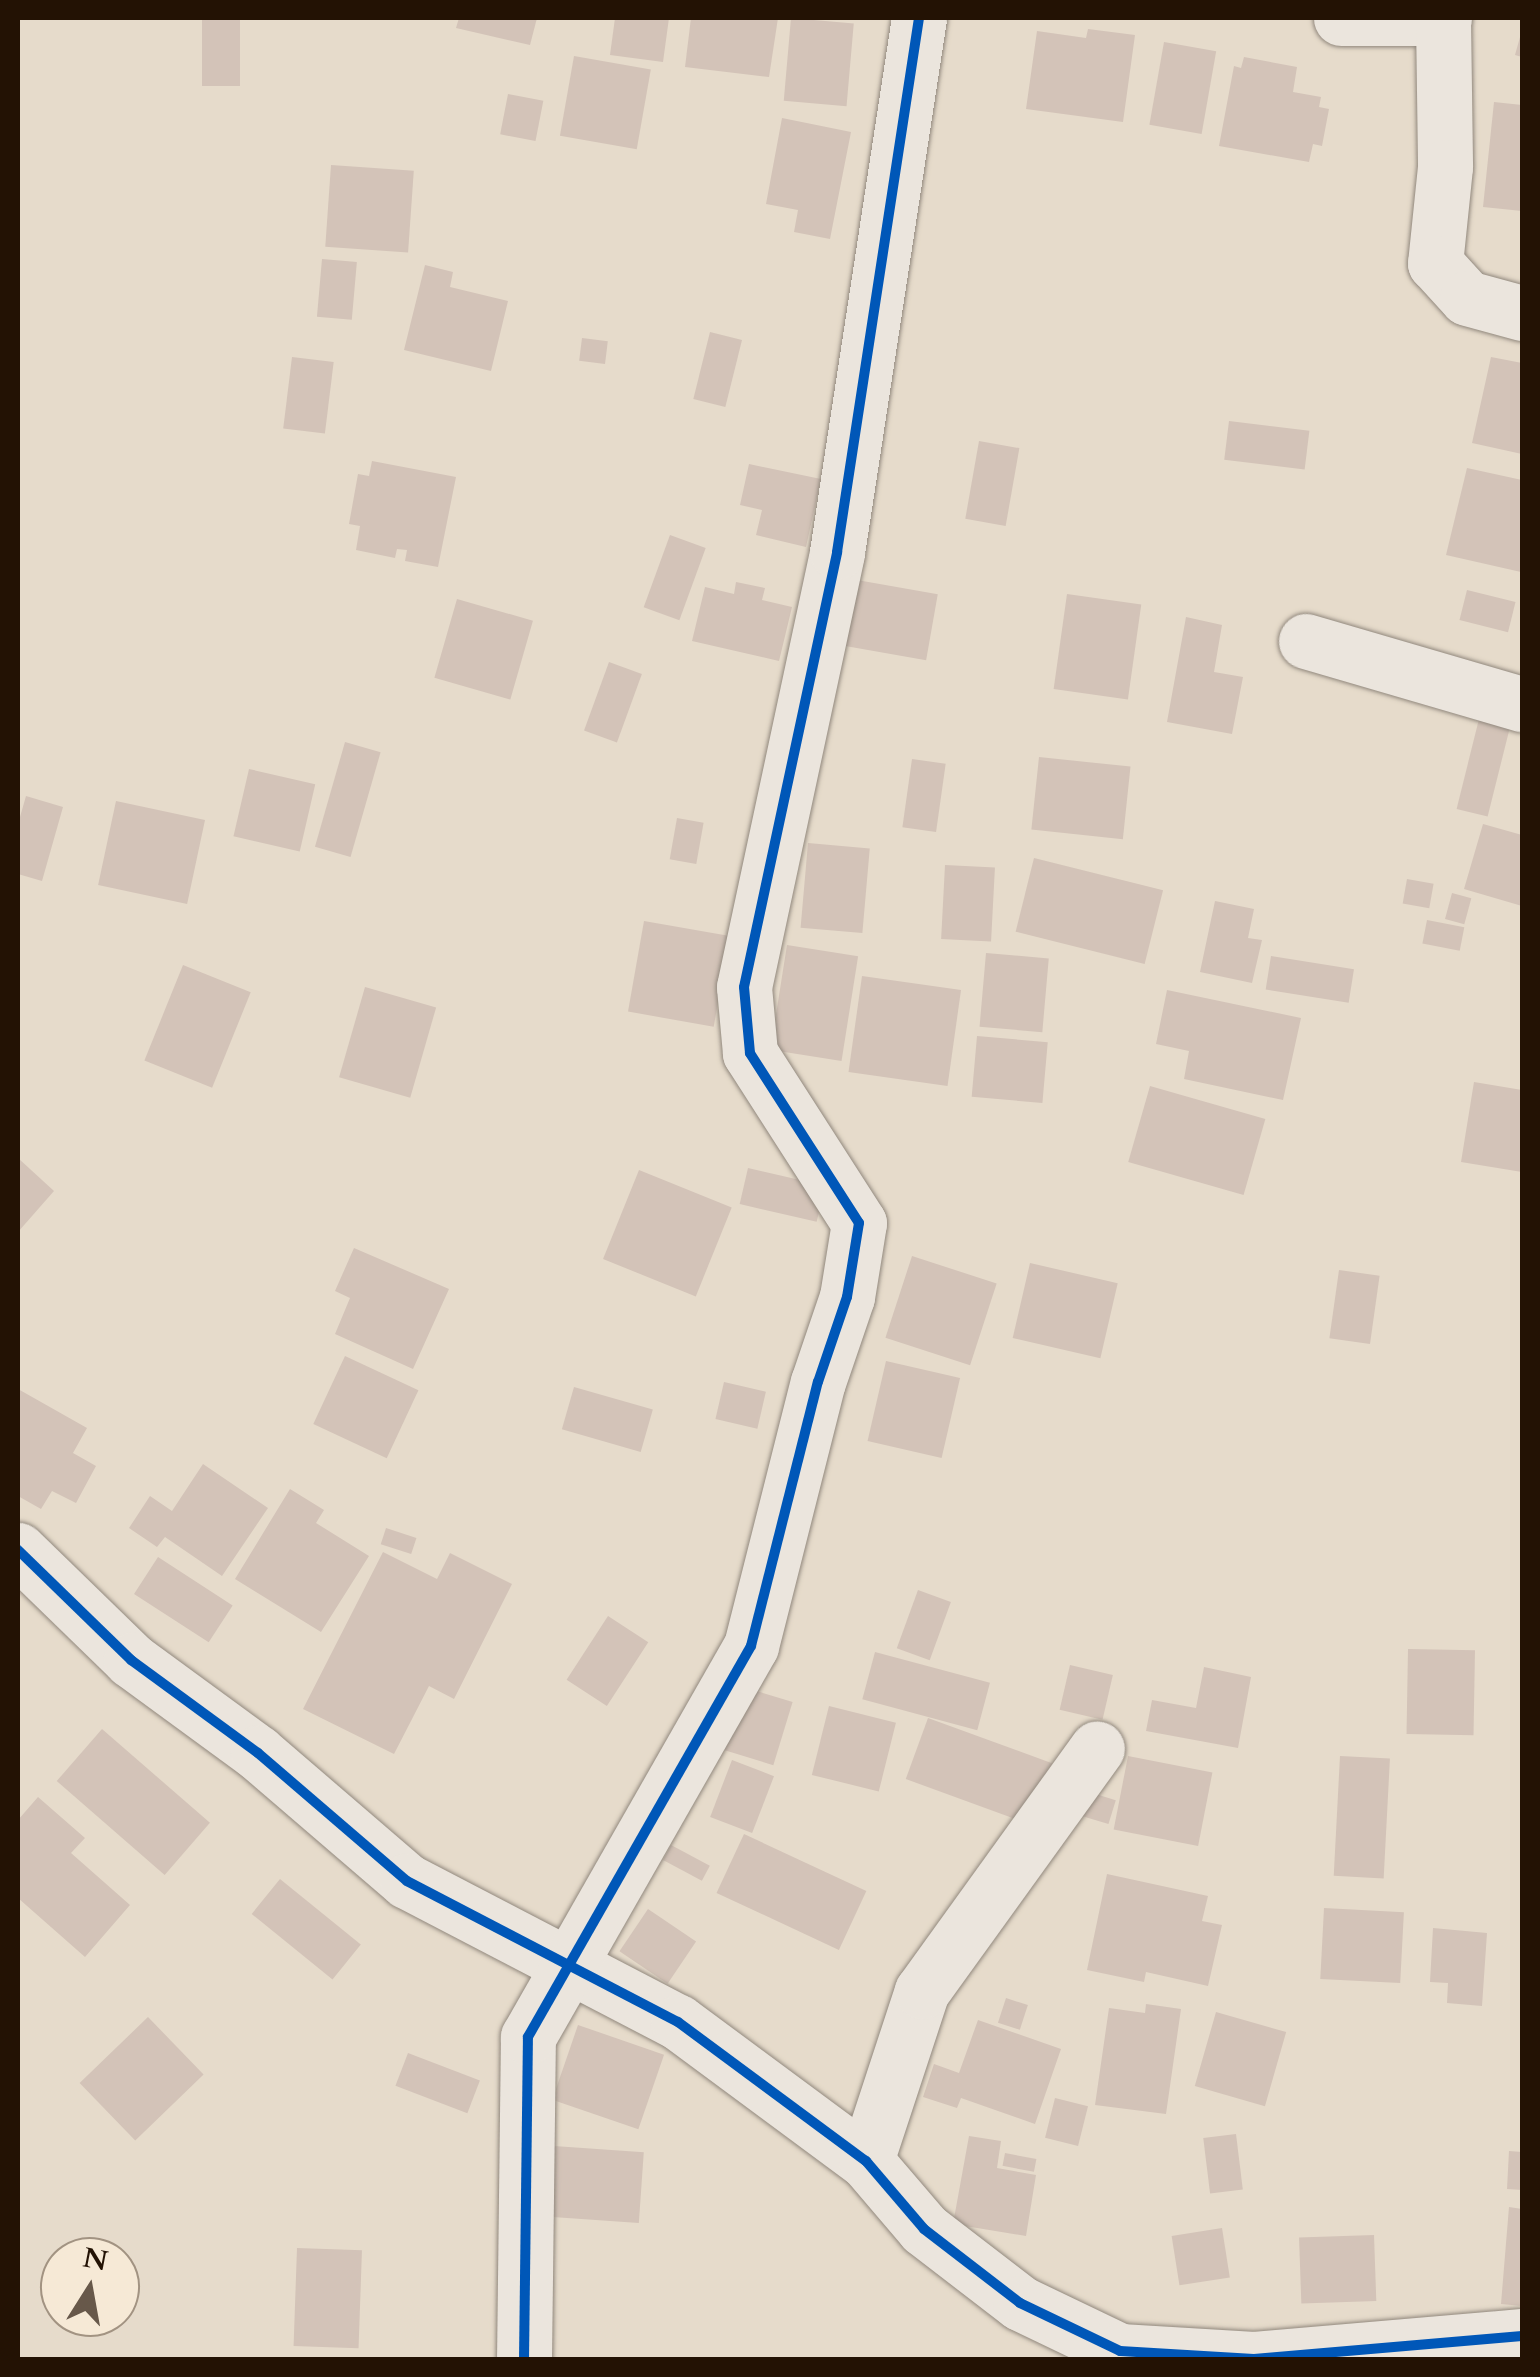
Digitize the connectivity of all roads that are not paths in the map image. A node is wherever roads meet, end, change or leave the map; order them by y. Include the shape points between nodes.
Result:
1 (919, 18) edge
2 (1341, 18) edge
3 (1444, 18) edge
4 (1522, 313) edge
5 (1306, 641) dead end
6 (1522, 704) edge
7 (18, 1550) edge
8 (1097, 1748) dead end
9 (570, 1963) junction
10 (866, 2161) junction
11 (1522, 2336) edge
12 (524, 2360) edge

1 - 9 street via 841,533 744,986 750,1053 859,1223 847,1297 818,1382 752,1646
2 - 3 street
3 - 4 street via 1445,167 1435,262 1467,298
5 - 6 street
7 - 9 street via 131,1660 258,1754 407,1881
8 - 10 street via 922,1991
9 - 10 street via 678,2022
9 - 12 street via 528,2038
10 - 11 street via 924,2229 1020,2303 1120,2351 1254,2359

